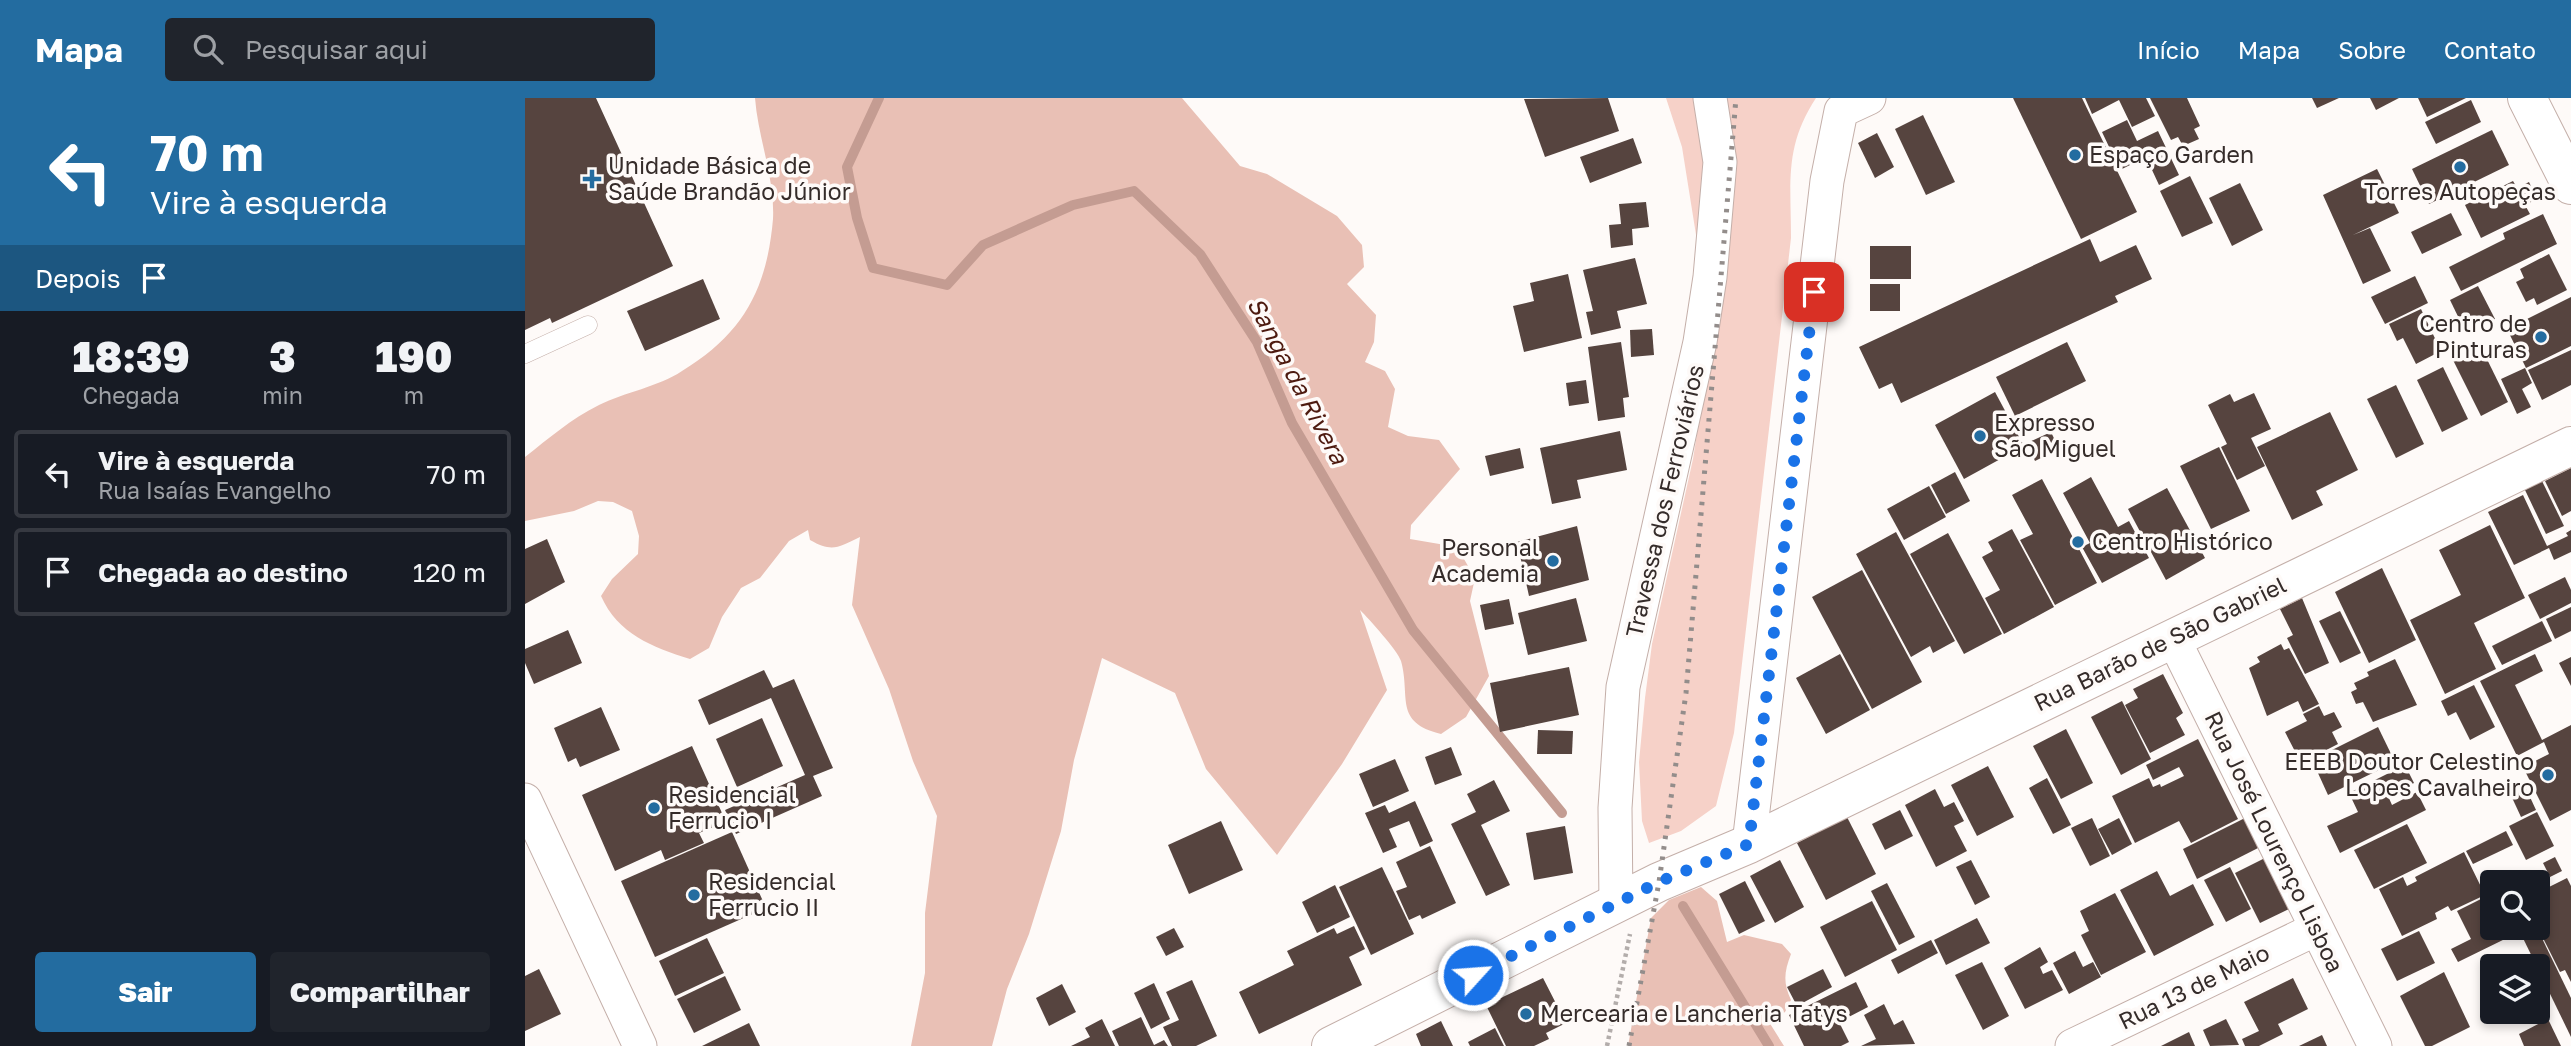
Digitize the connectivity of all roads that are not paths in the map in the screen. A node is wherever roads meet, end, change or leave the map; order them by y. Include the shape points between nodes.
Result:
1 (1710, 98) edge
2 (1869, 98) edge
3 (2527, 98) edge
4 (2571, 185) edge
5 (588, 325) dead end
6 (525, 354) edge
7 (2571, 446) edge
8 (2173, 638) junction
9 (525, 800) edge
10 (1749, 844) junction
11 (1627, 899) junction
12 (2316, 929) junction
13 (640, 1046) edge
14 (1331, 1046) edge
15 (2071, 1046) edge
16 (2375, 1046) edge

1 - 11 street, Travessa dos Ferroviários via 1720,162 1710,277 1700,342 1623,687 1615,808
2 - 10 street via 1841,111 1827,181
3 - 4 main road
5 - 6 lane
7 - 8 main road, Rua Barão de São Gabriel
8 - 10 main road, Rua Barão de São Gabriel
8 - 12 street, Rua José Lourenço Lisboa
9 - 13 street
10 - 11 main road, Rua Barão de São Gabriel
11 - 14 main road, Rua Barão de São Gabriel
12 - 15 street, Rua 13 de Maio
12 - 16 street, Rua José Lourenço Lisboa

